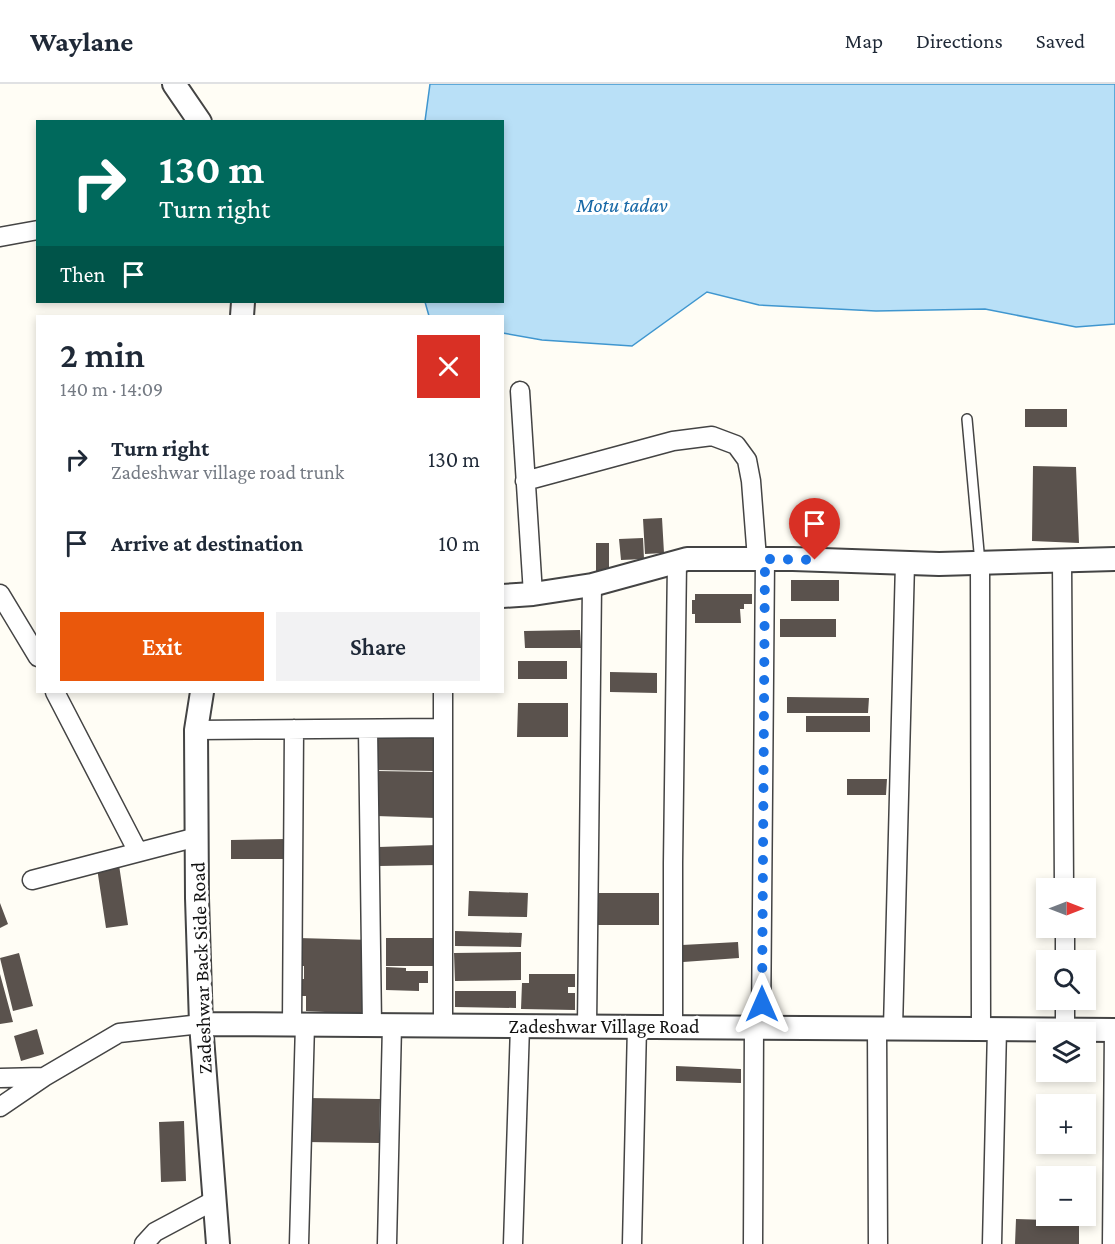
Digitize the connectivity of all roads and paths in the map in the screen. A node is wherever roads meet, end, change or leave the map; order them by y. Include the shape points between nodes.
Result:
1 (174, 84) edge
2 (199, 120) edge
3 (36, 230) edge
4 (0, 237) edge
5 (520, 391) dead end
6 (967, 419) dead end
7 (525, 481) junction
8 (761, 559) junction
9 (1115, 559) edge
10 (1062, 561) junction
11 (677, 562) junction
12 (905, 563) junction
13 (980, 563) junction
14 (592, 585) junction
15 (533, 594) junction
16 (504, 596) edge
17 (2, 602) edge
18 (32, 637) edge
19 (56, 693) edge
20 (202, 693) edge
21 (443, 693) edge
22 (443, 728) junction
23 (294, 729) junction
24 (368, 729) junction
25 (196, 730) junction
26 (196, 837) junction
27 (138, 852) junction
28 (1064, 878) edge
29 (32, 880) dead end
30 (201, 1024) junction
31 (299, 1024) junction
32 (382, 1025) junction
33 (442, 1025) junction
34 (520, 1026) junction
35 (587, 1026) junction
36 (637, 1026) junction
37 (673, 1027) junction
38 (758, 1027) junction
39 (885, 1028) junction
40 (989, 1029) junction
41 (1036, 1029) edge
42 (1096, 1030) edge
43 (1114, 1030) edge
44 (44, 1077) junction
45 (0, 1078) edge
46 (0, 1107) edge
47 (215, 1200) junction
48 (144, 1244) edge
49 (218, 1244) edge
50 (299, 1244) edge
51 (387, 1244) edge
52 (513, 1244) edge
53 (632, 1244) edge
54 (753, 1244) edge
55 (878, 1244) edge
56 (992, 1244) edge
57 (1112, 1244) edge

1 - 2 street
3 - 4 street
5 - 7 street
6 - 13 lane
7 - 8 street via 673,441 712,436 736,445 747,460
7 - 15 street
8 - 11 street
8 - 12 street
8 - 38 street
9 - 10 street
10 - 13 street
10 - 28 street
11 - 14 street
11 - 37 street
12 - 13 street
12 - 39 street
13 - 40 street
14 - 15 street
14 - 35 street
15 - 16 street
17 - 18 street
19 - 27 street
20 - 25 street, Zadeshwar Back Side Road
21 - 22 street
22 - 24 street
22 - 33 street
23 - 24 street
23 - 25 street
23 - 31 street
24 - 32 street
25 - 26 street, Zadeshwar Back Side Road
26 - 27 street
26 - 30 street, Zadeshwar Back Side Road
27 - 29 street
30 - 31 street, Zadeshwar Village Road
30 - 44 street via 119,1033
30 - 47 street, Zadeshwar Back Side Road
31 - 32 street, Zadeshwar Village Road
31 - 50 street
32 - 33 street, Zadeshwar Village Road
32 - 51 street
33 - 34 street, Zadeshwar Village Road
34 - 35 street, Zadeshwar Village Road
34 - 52 street
35 - 36 street, Zadeshwar Village Road
36 - 37 street, Zadeshwar Village Road
36 - 53 street
37 - 38 street, Zadeshwar Village Road
38 - 39 street, Zadeshwar Village Road
38 - 54 street
39 - 40 street, Zadeshwar Village Road
39 - 55 street
40 - 41 street, Zadeshwar Village Road
40 - 56 street
42 - 43 street, Zadeshwar Village Road
43 - 57 street
44 - 45 street
44 - 46 street
47 - 48 street via 155,1232
47 - 49 street, Zadeshwar Back Side Road

